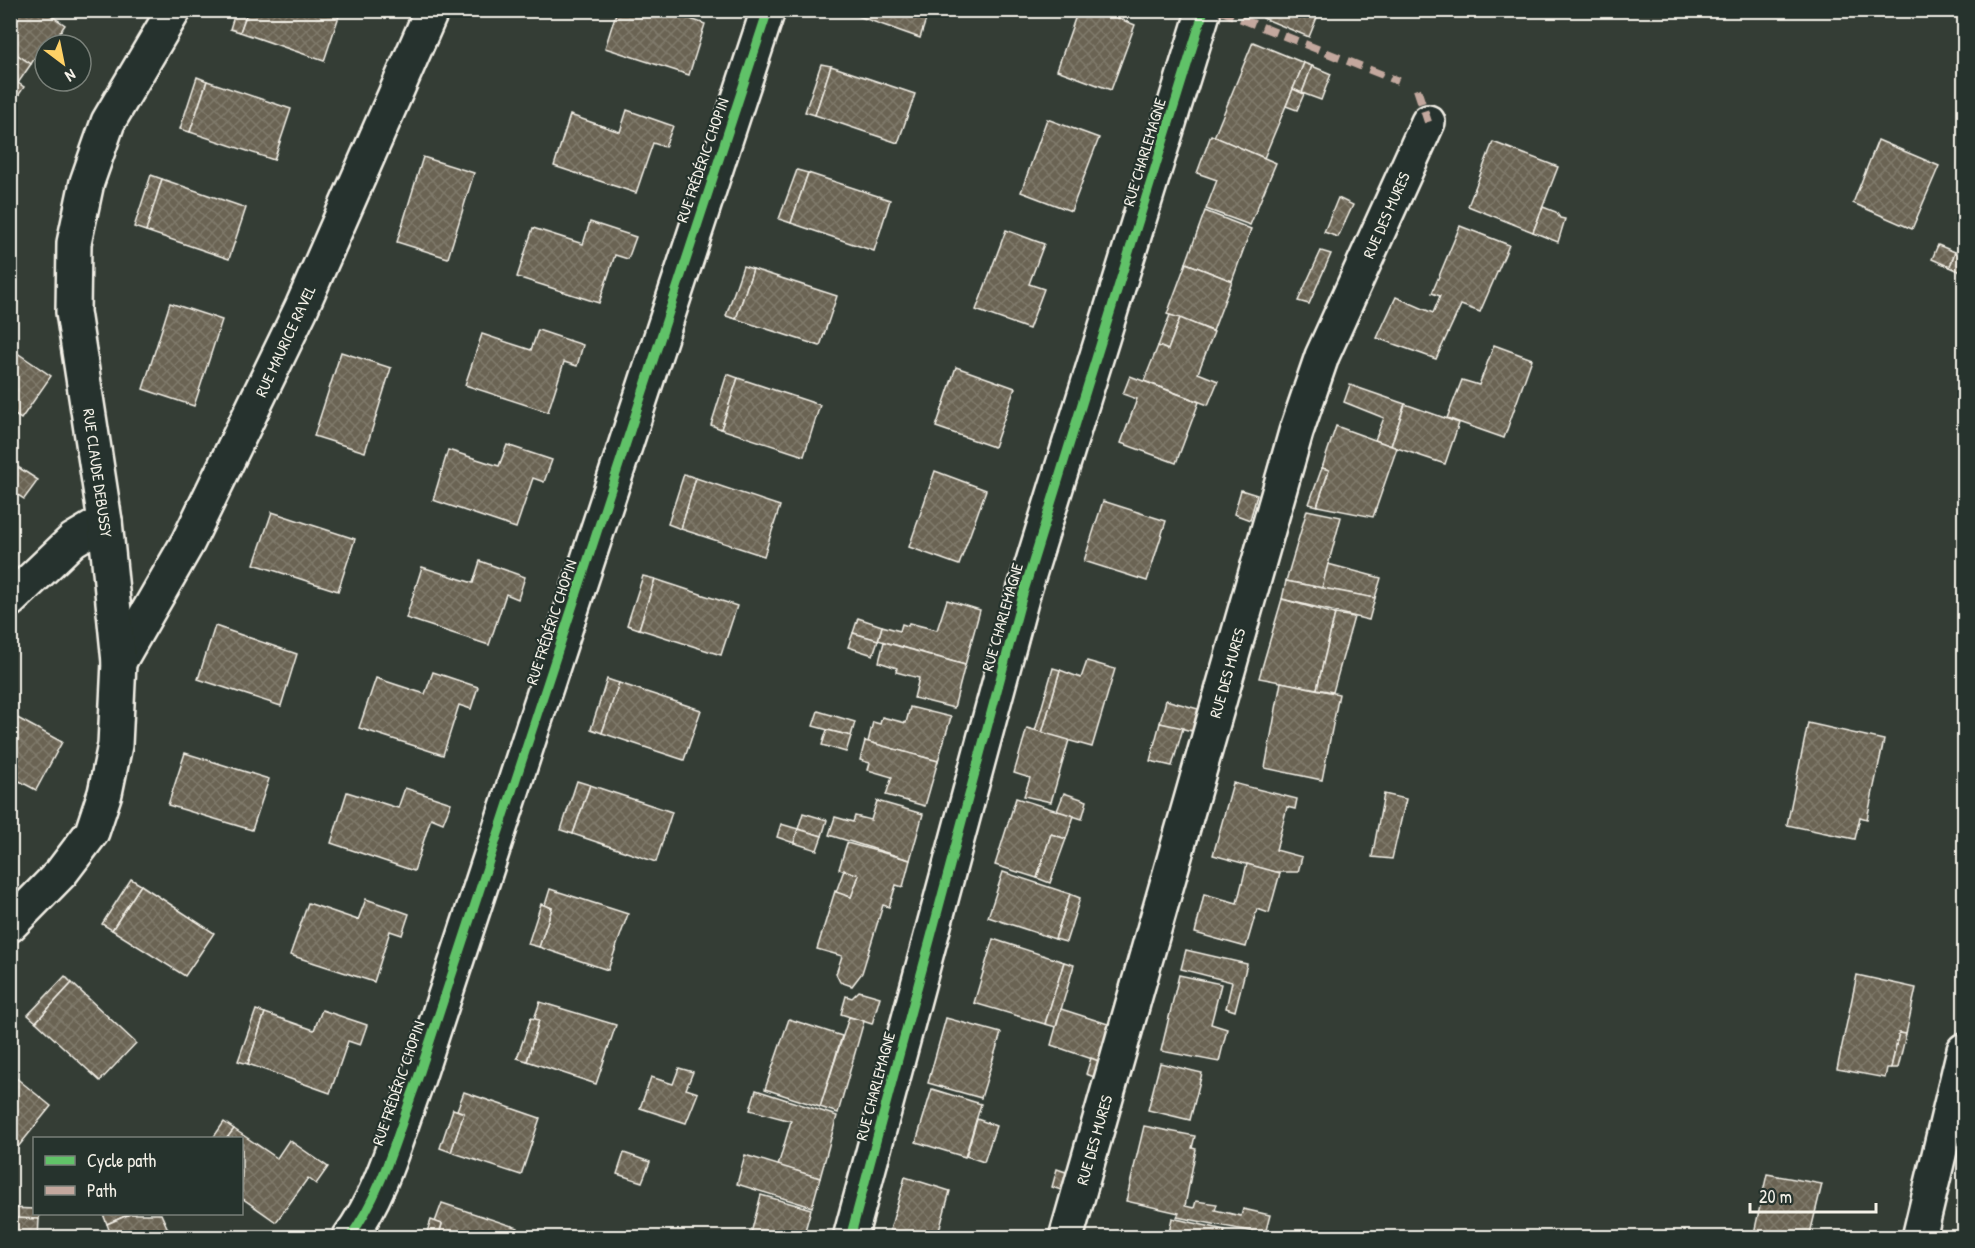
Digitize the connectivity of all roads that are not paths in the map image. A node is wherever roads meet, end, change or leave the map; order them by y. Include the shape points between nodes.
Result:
1 (174, 10) edge
2 (432, 10) edge
3 (768, 10) edge
4 (1204, 10) edge
5 (1428, 122) dead end
6 (105, 521) junction
7 (10, 600) edge
8 (119, 662) junction
9 (10, 925) edge
10 (1965, 1050) edge
11 (349, 1238) edge
12 (850, 1238) edge
13 (1066, 1238) edge
14 (1919, 1238) edge

1 - 6 street, RUE CLAUDE DEBUSSY via 108,122 87,182 75,243 74,312
2 - 8 street, RUE MAURICE RAVEL via 301,309 188,542
3 - 11 street, RUE FRÉDÉRIC CHOPIN via 417,1081 378,1186
4 - 12 street, RUE CHARLEMAGNE via 1023,594
5 - 13 street, RUE DES MURES via 1322,356 1296,432
6 - 7 street via 73,540
6 - 8 street, RUE CLAUDE DEBUSSY
8 - 9 street, RUE CLAUDE DEBUSSY via 115,746 92,832 61,873
10 - 14 street

